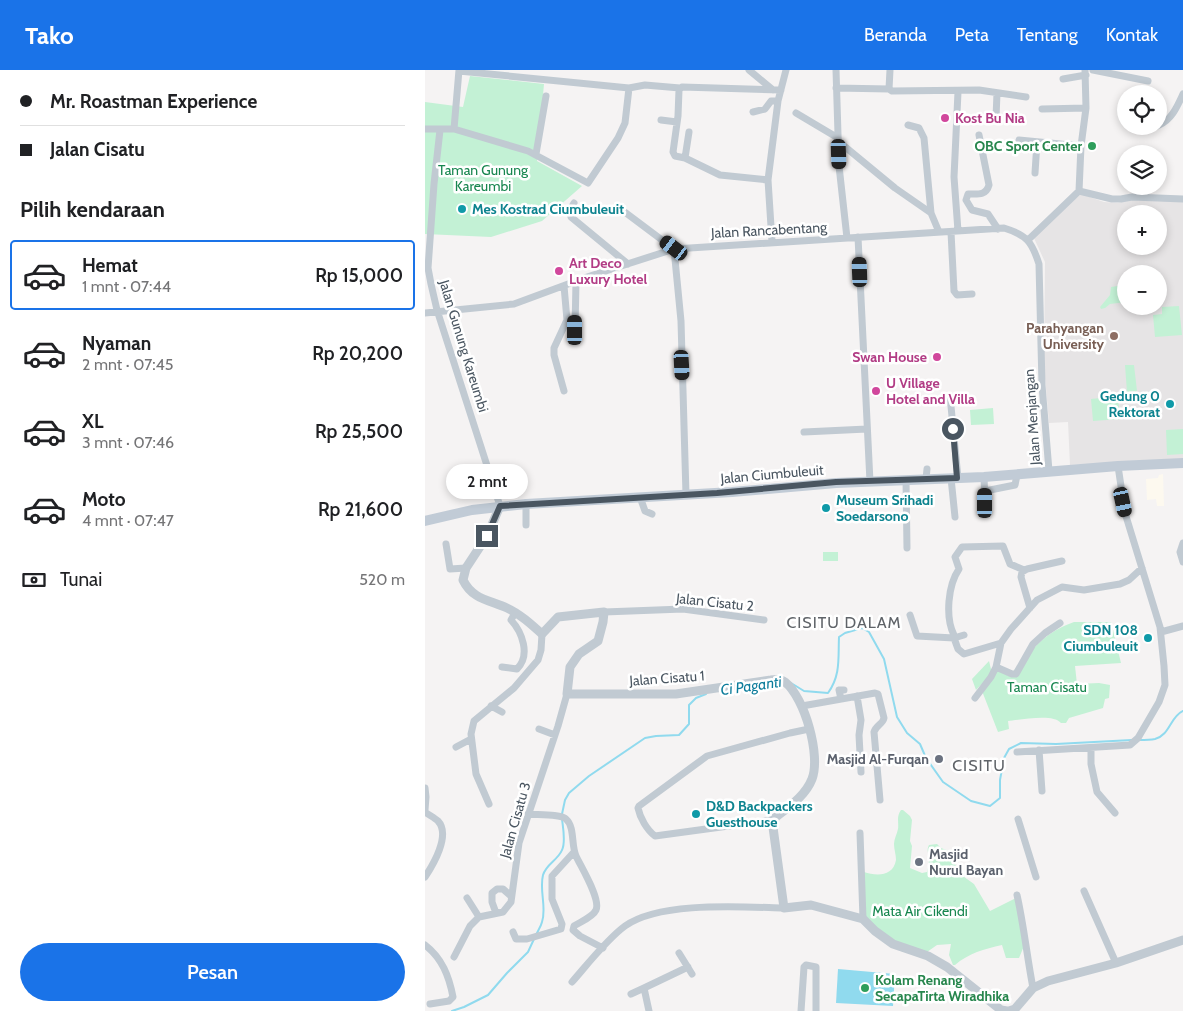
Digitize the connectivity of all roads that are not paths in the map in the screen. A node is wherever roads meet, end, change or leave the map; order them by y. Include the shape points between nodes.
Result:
1 (749, 70) edge
2 (786, 70) edge
3 (836, 70) edge
4 (890, 70) edge
5 (1093, 70) edge
6 (459, 71) edge
7 (1085, 72) edge
8 (1063, 79) dead end
9 (1148, 81) dead end
10 (629, 88) junction
11 (680, 88) junction
12 (836, 88) junction
13 (889, 89) junction
14 (777, 90) junction
15 (958, 92) junction
16 (997, 93) junction
17 (1183, 94) edge
18 (546, 96) dead end
19 (1026, 97) dead end
20 (778, 101) junction
21 (1086, 108) junction
22 (1042, 109) dead end
23 (753, 112) dead end
24 (796, 113) dead end
25 (996, 118) dead end
26 (1167, 119) edge
27 (661, 120) dead end
28 (677, 122) junction
29 (908, 126) dead end
30 (425, 129) edge
31 (454, 129) junction
32 (440, 130) junction
33 (689, 132) dead end
34 (979, 135) dead end
35 (838, 140) junction
36 (1019, 140) dead end
37 (1037, 142) junction
38 (1081, 146) junction
39 (536, 154) junction
40 (685, 158) junction
41 (1035, 173) dead end
42 (768, 180) junction
43 (1079, 191) junction
44 (1183, 199) edge
45 (574, 203) dead end
46 (622, 210) dead end
47 (931, 213) junction
48 (1001, 229) junction
49 (955, 231) junction
50 (939, 232) junction
51 (858, 237) junction
52 (847, 238) junction
53 (1028, 240) junction
54 (772, 242) junction
55 (674, 248) junction
56 (628, 264) junction
57 (576, 281) junction
58 (564, 286) junction
59 (972, 294) dead end
60 (437, 310) junction
61 (425, 313) edge
62 (575, 330) dead end
63 (564, 391) dead end
64 (950, 396) dead end
65 (867, 429) junction
66 (804, 432) dead end
67 (1183, 463) edge
68 (1118, 466) junction
69 (1049, 471) junction
70 (1017, 475) junction
71 (984, 477) junction
72 (954, 478) junction
73 (906, 480) junction
74 (870, 482) junction
75 (985, 491) junction
76 (686, 495) junction
77 (640, 498) junction
78 (985, 503) dead end
79 (526, 504) junction
80 (500, 506) junction
81 (652, 514) dead end
82 (955, 517) dead end
83 (425, 521) edge
84 (526, 525) dead end
85 (1183, 543) edge
86 (447, 544) dead end
87 (907, 548) dead end
88 (1062, 561) dead end
89 (1183, 562) edge
90 (466, 568) junction
91 (1142, 568) junction
92 (1024, 570) junction
93 (1030, 608) junction
94 (604, 612) junction
95 (515, 613) junction
96 (910, 615) dead end
97 (764, 620) dead end
98 (1061, 623) dead end
99 (1183, 626) edge
100 (1161, 632) junction
101 (542, 634) junction
102 (965, 635) dead end
103 (954, 636) junction
104 (1001, 643) junction
105 (502, 666) dead end
106 (996, 667) junction
107 (844, 690) dead end
108 (567, 694) junction
109 (857, 696) junction
110 (975, 698) dead end
111 (841, 699) junction
112 (491, 706) junction
113 (802, 706) junction
114 (502, 712) dead end
115 (539, 729) dead end
116 (809, 729) junction
117 (555, 735) junction
118 (471, 738) junction
119 (457, 747) dead end
120 (1091, 748) junction
121 (1039, 750) junction
122 (1017, 752) dead end
123 (861, 772) dead end
124 (425, 788) edge
125 (1043, 792) dead end
126 (879, 800) dead end
127 (489, 804) dead end
128 (425, 811) edge
129 (1115, 813) dead end
130 (528, 814) junction
131 (1017, 819) dead end
132 (772, 820) junction
133 (860, 833) dead end
134 (574, 852) junction
135 (1036, 877) dead end
136 (425, 878) edge
137 (1084, 891) dead end
138 (1017, 895) dead end
139 (511, 896) junction
140 (467, 898) dead end
141 (784, 908) junction
142 (496, 913) junction
143 (479, 916) junction
144 (863, 919) junction
145 (513, 932) dead end
146 (1183, 940) edge
147 (425, 945) edge
148 (603, 948) junction
149 (679, 953) dead end
150 (454, 957) dead end
151 (1116, 963) junction
152 (571, 982) dead end
153 (644, 988) junction
154 (1033, 988) junction
155 (631, 994) dead end
156 (430, 1004) dead end
157 (649, 1011) edge
158 (801, 1011) edge
159 (816, 1011) edge
160 (1008, 1011) edge

1 - 14 street
2 - 14 street
3 - 12 street
4 - 13 street
5 - 9 street
6 - 10 street
6 - 31 street
7 - 8 street
7 - 21 street
10 - 11 street via 645,85
10 - 39 street via 625,123 588,183
11 - 14 street
11 - 28 street
12 - 13 street
12 - 35 street
13 - 15 street
14 - 20 street
15 - 16 street via 979,90
15 - 49 street
16 - 19 street
16 - 25 street
17 - 26 street
18 - 39 street
20 - 23 street via 771,101 765,108
20 - 42 street
21 - 22 street
21 - 38 street
24 - 35 street
27 - 28 street
28 - 40 street via 673,155
29 - 47 street via 919,128 924,138
30 - 32 street
31 - 32 street
31 - 39 street
32 - 60 street, Jalan Gunung Kareumbi via 429,268
33 - 40 street
34 - 48 street via 989,185 983,194 968,194 966,200 972,210 988,214
35 - 47 street via 895,188
35 - 52 street
36 - 37 street
37 - 38 street
37 - 41 street
38 - 43 street
40 - 42 street via 720,175
42 - 54 street
43 - 44 street via 1121,200 1132,197
43 - 53 street
45 - 56 street via 571,217
46 - 55 street
47 - 50 street
48 - 49 street, Jalan Rancabentang
48 - 53 street via 1021,234
49 - 50 street, Jalan Rancabentang
49 - 59 street via 953,290 957,295
50 - 51 street, Jalan Rancabentang
51 - 52 street, Jalan Rancabentang
51 - 65 street
52 - 54 street, Jalan Rancabentang
53 - 69 street, Jalan Menjangan via 1039,264 1042,385
54 - 55 street, Jalan Rancabentang
55 - 56 street, Jalan Rancabentang
55 - 76 street via 681,321
56 - 57 street, Jalan Rancabentang
57 - 58 street, Jalan Rancabentang
57 - 62 street
58 - 60 street, Jalan Rancabentang via 514,304
58 - 63 street via 567,320 553,348
60 - 61 street, Jalan Rancabentang
60 - 80 street, Jalan Gunung Kareumbi
64 - 72 street
65 - 66 street
65 - 74 street
67 - 68 main road, Jalan Ciumbuleuit
68 - 69 main road, Jalan Ciumbuleuit
68 - 91 street via 1125,513
69 - 70 main road, Jalan Ciumbuleuit
70 - 71 main road, Jalan Ciumbuleuit
70 - 75 street via 1015,485
71 - 72 main road, Jalan Ciumbuleuit
71 - 75 street
72 - 73 main road, Jalan Ciumbuleuit via 927,474
72 - 82 street
73 - 74 main road, Jalan Ciumbuleuit
73 - 87 street
74 - 76 main road, Jalan Ciumbuleuit
75 - 78 street
76 - 77 main road, Jalan Ciumbuleuit
77 - 79 main road, Jalan Ciumbuleuit
77 - 81 street via 645,511
79 - 80 main road, Jalan Ciumbuleuit
79 - 84 street
80 - 83 main road, Jalan Ciumbuleuit
80 - 90 street via 487,536
85 - 89 street via 1180,552
86 - 90 street via 450,569
88 - 92 street
90 - 95 street via 463,580 473,594
91 - 93 street via 1129,580 1107,587 1084,590 1062,587 1037,600
91 - 100 street
92 - 93 street via 1021,577
92 - 103 street via 1010,564 1003,546 962,547 955,557 959,568 949,592
93 - 104 street
94 - 97 street, Jalan Cisatu 2 via 683,609
94 - 101 street via 558,617
94 - 108 street via 598,641 579,654 569,667
95 - 101 street
95 - 105 street via 511,620 523,638 524,654 517,669
96 - 103 street via 919,637
98 - 106 street via 1033,644 1016,674
99 - 100 street
100 - 120 street via 1164,690 1152,715 1135,741 1125,746
101 - 112 street via 538,660 514,688
102 - 103 street
103 - 104 street via 964,654
104 - 106 street
106 - 110 street
107 - 111 street via 839,690
108 - 113 street, Jalan Cisatu 1 via 676,694 783,681
108 - 117 street, Jalan Cisatu 3
109 - 111 street
109 - 123 street via 861,720
109 - 126 street via 877,693 884,718 874,732
111 - 113 street
112 - 114 street
112 - 118 street via 474,721
113 - 116 street, Jalan Cisatu 1
115 - 117 street
116 - 132 street, Jalan Cisatu 1 via 815,762 812,778 803,794
116 - 132 street via 707,756 638,808 655,836
117 - 130 street, Jalan Cisatu 3
118 - 119 street
118 - 127 street via 476,774
120 - 121 street
120 - 129 street via 1097,792
121 - 122 street
121 - 125 street
124 - 128 street
128 - 136 street via 438,820 442,837 437,858
130 - 134 street via 563,817 569,824
130 - 139 street, Jalan Cisatu 3 via 519,843
131 - 135 street
132 - 141 street
133 - 144 street
134 - 145 street via 552,876 552,899 562,927 560,930 516,939
134 - 148 street via 593,890 596,909 573,930
137 - 151 street
138 - 154 street
139 - 142 street via 506,910
139 - 142 street via 503,889 492,892
140 - 143 street
141 - 144 street via 811,906
141 - 148 street via 703,907 645,916 625,926
142 - 143 street
143 - 150 street
144 - 160 street via 893,944 928,956 947,967 1001,1010
146 - 151 street
147 - 156 street via 435,952 445,968 453,997 449,1001
148 - 152 street
149 - 153 street via 690,970
151 - 154 street via 1054,979
153 - 155 street
153 - 157 street
154 - 160 street via 1015,1009
158 - 159 street via 806,965 817,967

